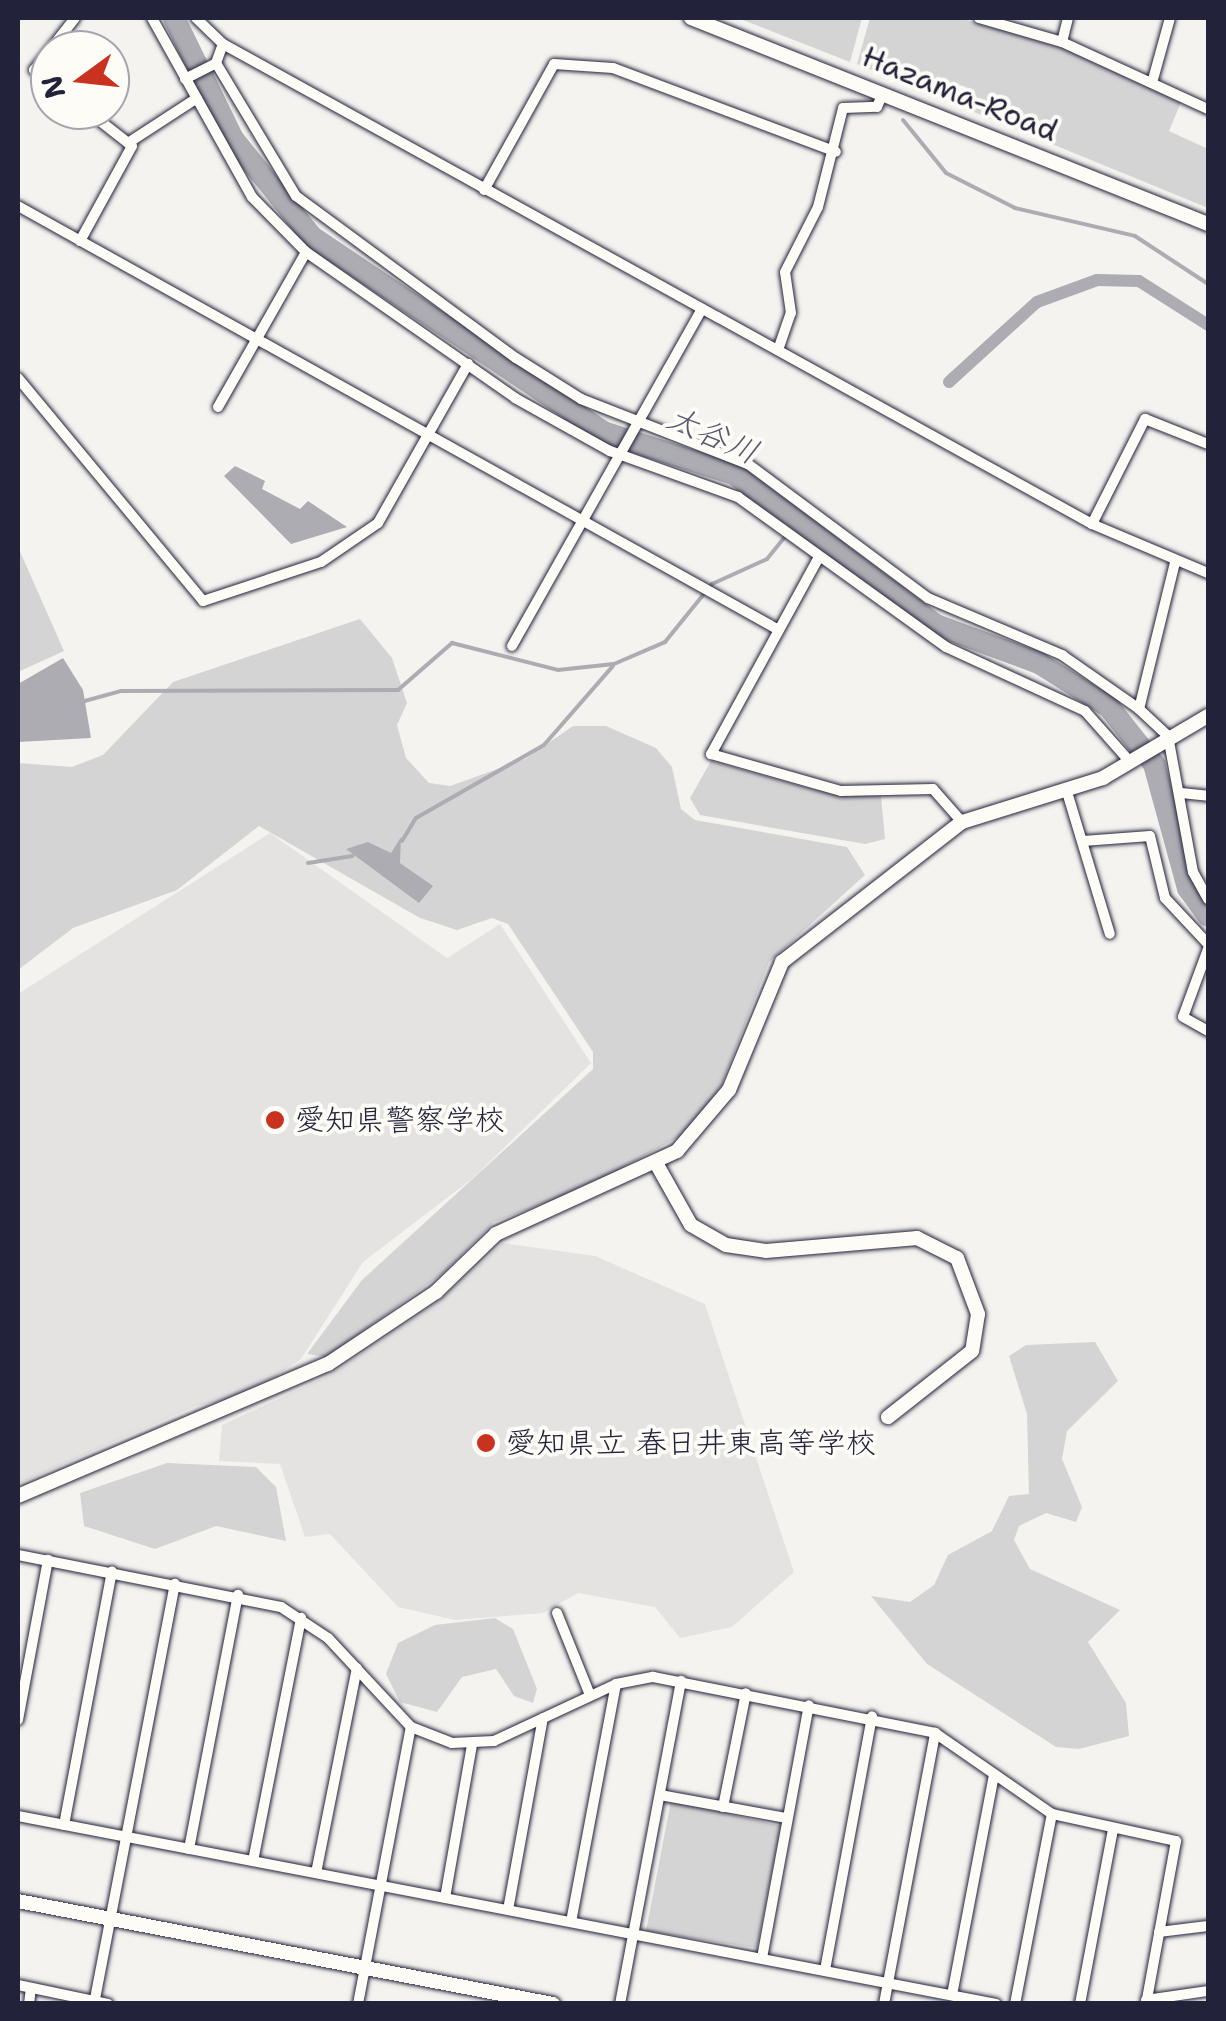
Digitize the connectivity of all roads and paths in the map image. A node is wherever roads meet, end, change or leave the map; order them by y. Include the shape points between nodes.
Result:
1 (152, 18) edge
2 (196, 18) edge
3 (691, 18) edge
4 (979, 18) edge
5 (1068, 18) edge
6 (1170, 18) edge
7 (1062, 42) junction
8 (223, 44) junction
9 (216, 63) junction
10 (185, 79) junction
11 (1152, 83) junction
12 (884, 94) junction
13 (196, 98) junction
14 (1208, 109) edge
15 (111, 130) edge
16 (128, 143) junction
17 (836, 152) junction
18 (484, 190) junction
19 (18, 206) edge
20 (1208, 224) edge
21 (80, 241) junction
22 (306, 252) junction
23 (702, 308) junction
24 (258, 338) junction
25 (778, 350) junction
26 (468, 364) junction
27 (18, 378) edge
28 (218, 407) dead end
29 (639, 420) junction
30 (428, 432) junction
31 (1208, 444) edge
32 (620, 454) junction
33 (584, 517) junction
34 (1092, 524) junction
35 (820, 558) junction
36 (1175, 562) junction
37 (1208, 572) edge
38 (778, 629) junction
39 (512, 646) dead end
40 (1139, 709) junction
41 (1208, 716) edge
42 (1168, 736) junction
43 (1134, 761) junction
44 (1067, 792) junction
45 (1181, 794) junction
46 (1208, 796) edge
47 (962, 822) junction
48 (1083, 841) junction
49 (1208, 899) edge
50 (1110, 934) dead end
51 (1208, 946) edge
52 (1208, 1031) edge
53 (656, 1163) junction
54 (888, 1417) dead end
55 (18, 1496) edge
56 (18, 1555) edge
57 (48, 1560) junction
58 (112, 1572) junction
59 (175, 1584) junction
60 (238, 1596) junction
61 (557, 1614) dead end
62 (300, 1618) junction
63 (357, 1668) junction
64 (682, 1681) junction
65 (616, 1684) junction
66 (746, 1693) junction
67 (590, 1695) junction
68 (809, 1705) junction
69 (872, 1716) junction
70 (543, 1718) junction
71 (18, 1720) edge
72 (411, 1727) junction
73 (935, 1734) junction
74 (472, 1745) junction
75 (994, 1774) junction
76 (660, 1795) junction
77 (722, 1807) junction
78 (1052, 1814) junction
79 (18, 1816) edge
80 (787, 1818) junction
81 (64, 1825) junction
82 (1114, 1829) junction
83 (126, 1837) junction
84 (189, 1849) junction
85 (253, 1861) junction
86 (316, 1873) junction
87 (380, 1886) junction
88 (445, 1898) junction
89 (18, 1901) edge
90 (508, 1910) junction
91 (111, 1919) junction
92 (571, 1922) junction
93 (1208, 1926) edge
94 (1159, 1932) junction
95 (634, 1933) junction
96 (762, 1958) junction
97 (364, 1968) junction
98 (825, 1970) junction
99 (888, 1982) junction
100 (18, 1985) edge
101 (32, 1988) junction
102 (1208, 1990) edge
103 (952, 1994) junction
104 (1146, 2001) edge
105 (94, 2002) edge
106 (29, 2004) edge
107 (108, 2004) edge
108 (358, 2004) edge
109 (554, 2004) edge
110 (620, 2004) edge
111 (884, 2004) edge
112 (996, 2004) edge
113 (1014, 2004) edge
114 (1080, 2004) edge

1 - 10 street
2 - 8 street
3 - 12 street, Hazama-Road
4 - 7 street
5 - 7 street
6 - 11 street
7 - 11 street
8 - 9 street
8 - 18 street
9 - 10 street
9 - 29 street via 266,157 318,218 546,378
10 - 13 street
11 - 14 street
12 - 17 street via 877,107 843,108
12 - 20 street, Hazama-Road
13 - 16 street
13 - 22 street via 252,197
15 - 16 street
16 - 21 street
17 - 18 street via 613,68 554,64
17 - 25 street via 785,272 791,313
18 - 23 street
19 - 21 street
21 - 24 street
22 - 24 street
22 - 26 street
23 - 25 street
23 - 29 street
24 - 28 street
24 - 30 street
25 - 34 street
26 - 30 street
26 - 32 street
27 - 30 street via 203,601 352,543 378,524
29 - 32 street
29 - 40 street via 748,464 928,598 1062,655
30 - 33 street
31 - 34 street via 1145,418
32 - 33 street
32 - 35 street via 738,496
33 - 38 street
33 - 39 street
34 - 36 street
35 - 38 street
35 - 43 street via 946,647 1085,711
36 - 37 street
36 - 40 street
38 - 47 street via 711,754 841,791 932,789
40 - 42 street
41 - 42 street
42 - 43 street
42 - 45 street
43 - 44 street
44 - 47 street
44 - 48 street
45 - 46 street
45 - 49 street via 1193,872
47 - 53 street via 782,962 706,1126
48 - 50 street
48 - 51 street via 1150,836 1165,898
51 - 52 street via 1182,1017
53 - 54 street via 692,1225 726,1245 766,1251 918,1238 957,1258 978,1314 972,1350
53 - 55 street via 496,1234 436,1292 328,1364
56 - 57 street
57 - 58 street
57 - 71 street
58 - 59 street
58 - 81 street
59 - 60 street
59 - 83 street
60 - 62 street
60 - 84 street
61 - 67 street
62 - 63 street
62 - 85 street
63 - 72 street
63 - 86 street
64 - 65 street
64 - 66 street
64 - 76 street
65 - 67 street
65 - 92 street
66 - 68 street
66 - 77 street
67 - 70 street
68 - 69 street
68 - 80 street
69 - 73 street
69 - 98 street
70 - 74 street
70 - 90 street
72 - 74 street
72 - 87 street
73 - 75 street
73 - 99 street
74 - 88 street
75 - 78 street
75 - 103 street
76 - 77 street
76 - 95 street
77 - 80 street
78 - 82 street
78 - 113 street
79 - 81 street
80 - 96 street
81 - 83 street
82 - 94 street via 1176,1841
82 - 114 street
83 - 84 street
83 - 91 street
84 - 85 street
85 - 86 street
86 - 87 street
87 - 88 street
87 - 97 street
88 - 90 street
89 - 91 street
90 - 92 street
91 - 97 street
91 - 105 street
92 - 95 street
93 - 94 street
94 - 104 street
95 - 96 street
95 - 110 street
96 - 98 street
97 - 108 street
97 - 109 street
98 - 99 street
99 - 103 street
99 - 111 street
100 - 101 street
101 - 105 street
101 - 106 street
102 - 104 street
103 - 112 street
105 - 107 street

